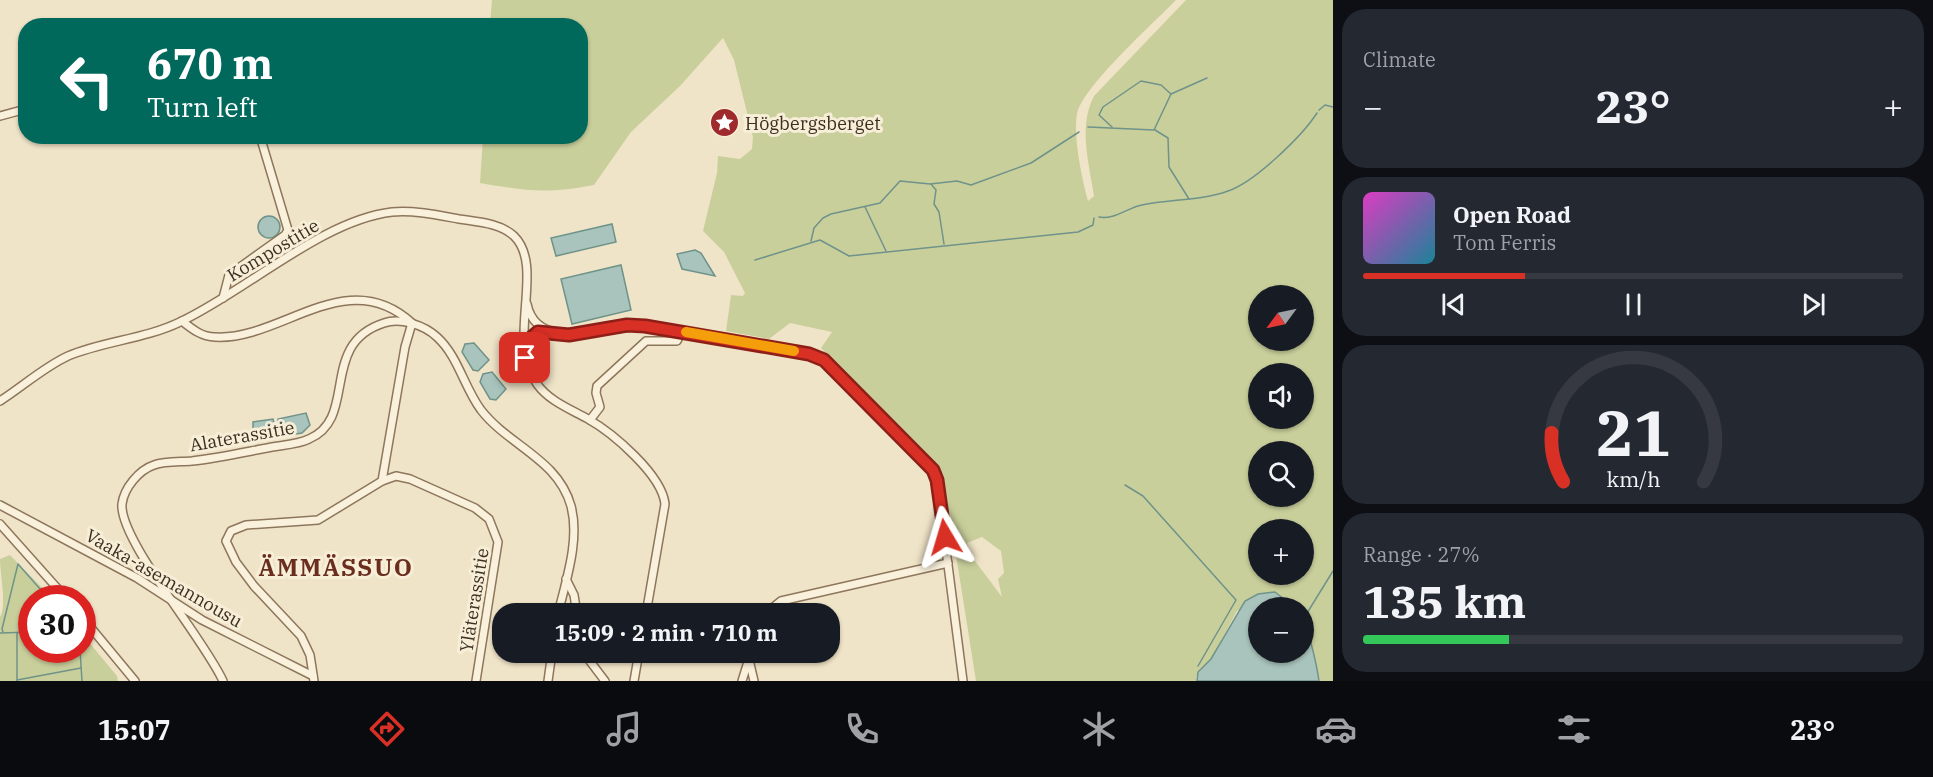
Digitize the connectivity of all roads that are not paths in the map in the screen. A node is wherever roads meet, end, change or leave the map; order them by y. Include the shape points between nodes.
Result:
1 (18, 111) edge
2 (0, 116) edge
3 (263, 144) edge
4 (223, 298) junction
5 (526, 298) junction
6 (182, 321) junction
7 (412, 323) junction
8 (682, 331) junction
9 (551, 333) junction
10 (523, 345) junction
11 (0, 401) edge
12 (590, 420) junction
13 (382, 481) junction
14 (0, 505) edge
15 (1, 523) edge
16 (948, 563) junction
17 (566, 579) junction
18 (55, 585) edge
19 (561, 603) edge
20 (575, 603) edge
21 (648, 603) edge
22 (779, 603) edge
23 (176, 604) junction
24 (96, 634) edge
25 (550, 663) edge
26 (591, 663) edge
27 (637, 663) edge
28 (747, 663) edge
29 (750, 663) edge
30 (314, 679) edge
31 (135, 681) edge
32 (223, 681) edge
33 (476, 681) edge
34 (548, 681) edge
35 (605, 681) edge
36 (634, 681) edge
37 (742, 681) edge
38 (754, 681) edge
39 (963, 681) edge

1 - 2 street
3 - 4 street via 288,230 229,275
4 - 5 street, Kompostitie via 328,234 371,216 422,212 506,230 522,246
4 - 6 street, Kompostitie
5 - 9 street via 532,316
5 - 10 street, Kompostitie
6 - 7 street via 200,334 224,336 255,330 317,307 357,302 392,308
6 - 11 street, Kompostitie via 68,357
7 - 13 street
7 - 17 street, Alaterassitie via 438,337 482,411 553,471 566,490 574,527
7 - 23 street, Alaterassitie via 385,322 360,335 344,358 337,403 325,430 308,440 154,465 135,477 122,504 125,520 132,540
8 - 9 street via 627,325 569,335
8 - 12 street via 677,341 646,341 597,386 600,407
8 - 16 street via 824,360 933,470
9 - 10 street via 538,332
10 - 12 street, Kompostitie via 529,370 539,387
12 - 21 street, Kompostitie via 609,432 642,464 664,492
13 - 30 street, Yläterassitie via 318,520 246,525 231,531 226,541 254,586 302,636
13 - 33 street, Yläterassitie via 396,476 410,479 475,507 489,519 498,542
14 - 23 street, Vaaka-asemannousu via 117,566
15 - 18 street
16 - 22 street
16 - 39 street
17 - 19 street, Alaterassitie
17 - 20 street
23 - 30 street, Vaaka-asemannousu
23 - 32 street, Alaterassitie
24 - 31 street
25 - 34 street
26 - 35 street
27 - 36 street
28 - 37 street
29 - 38 street

